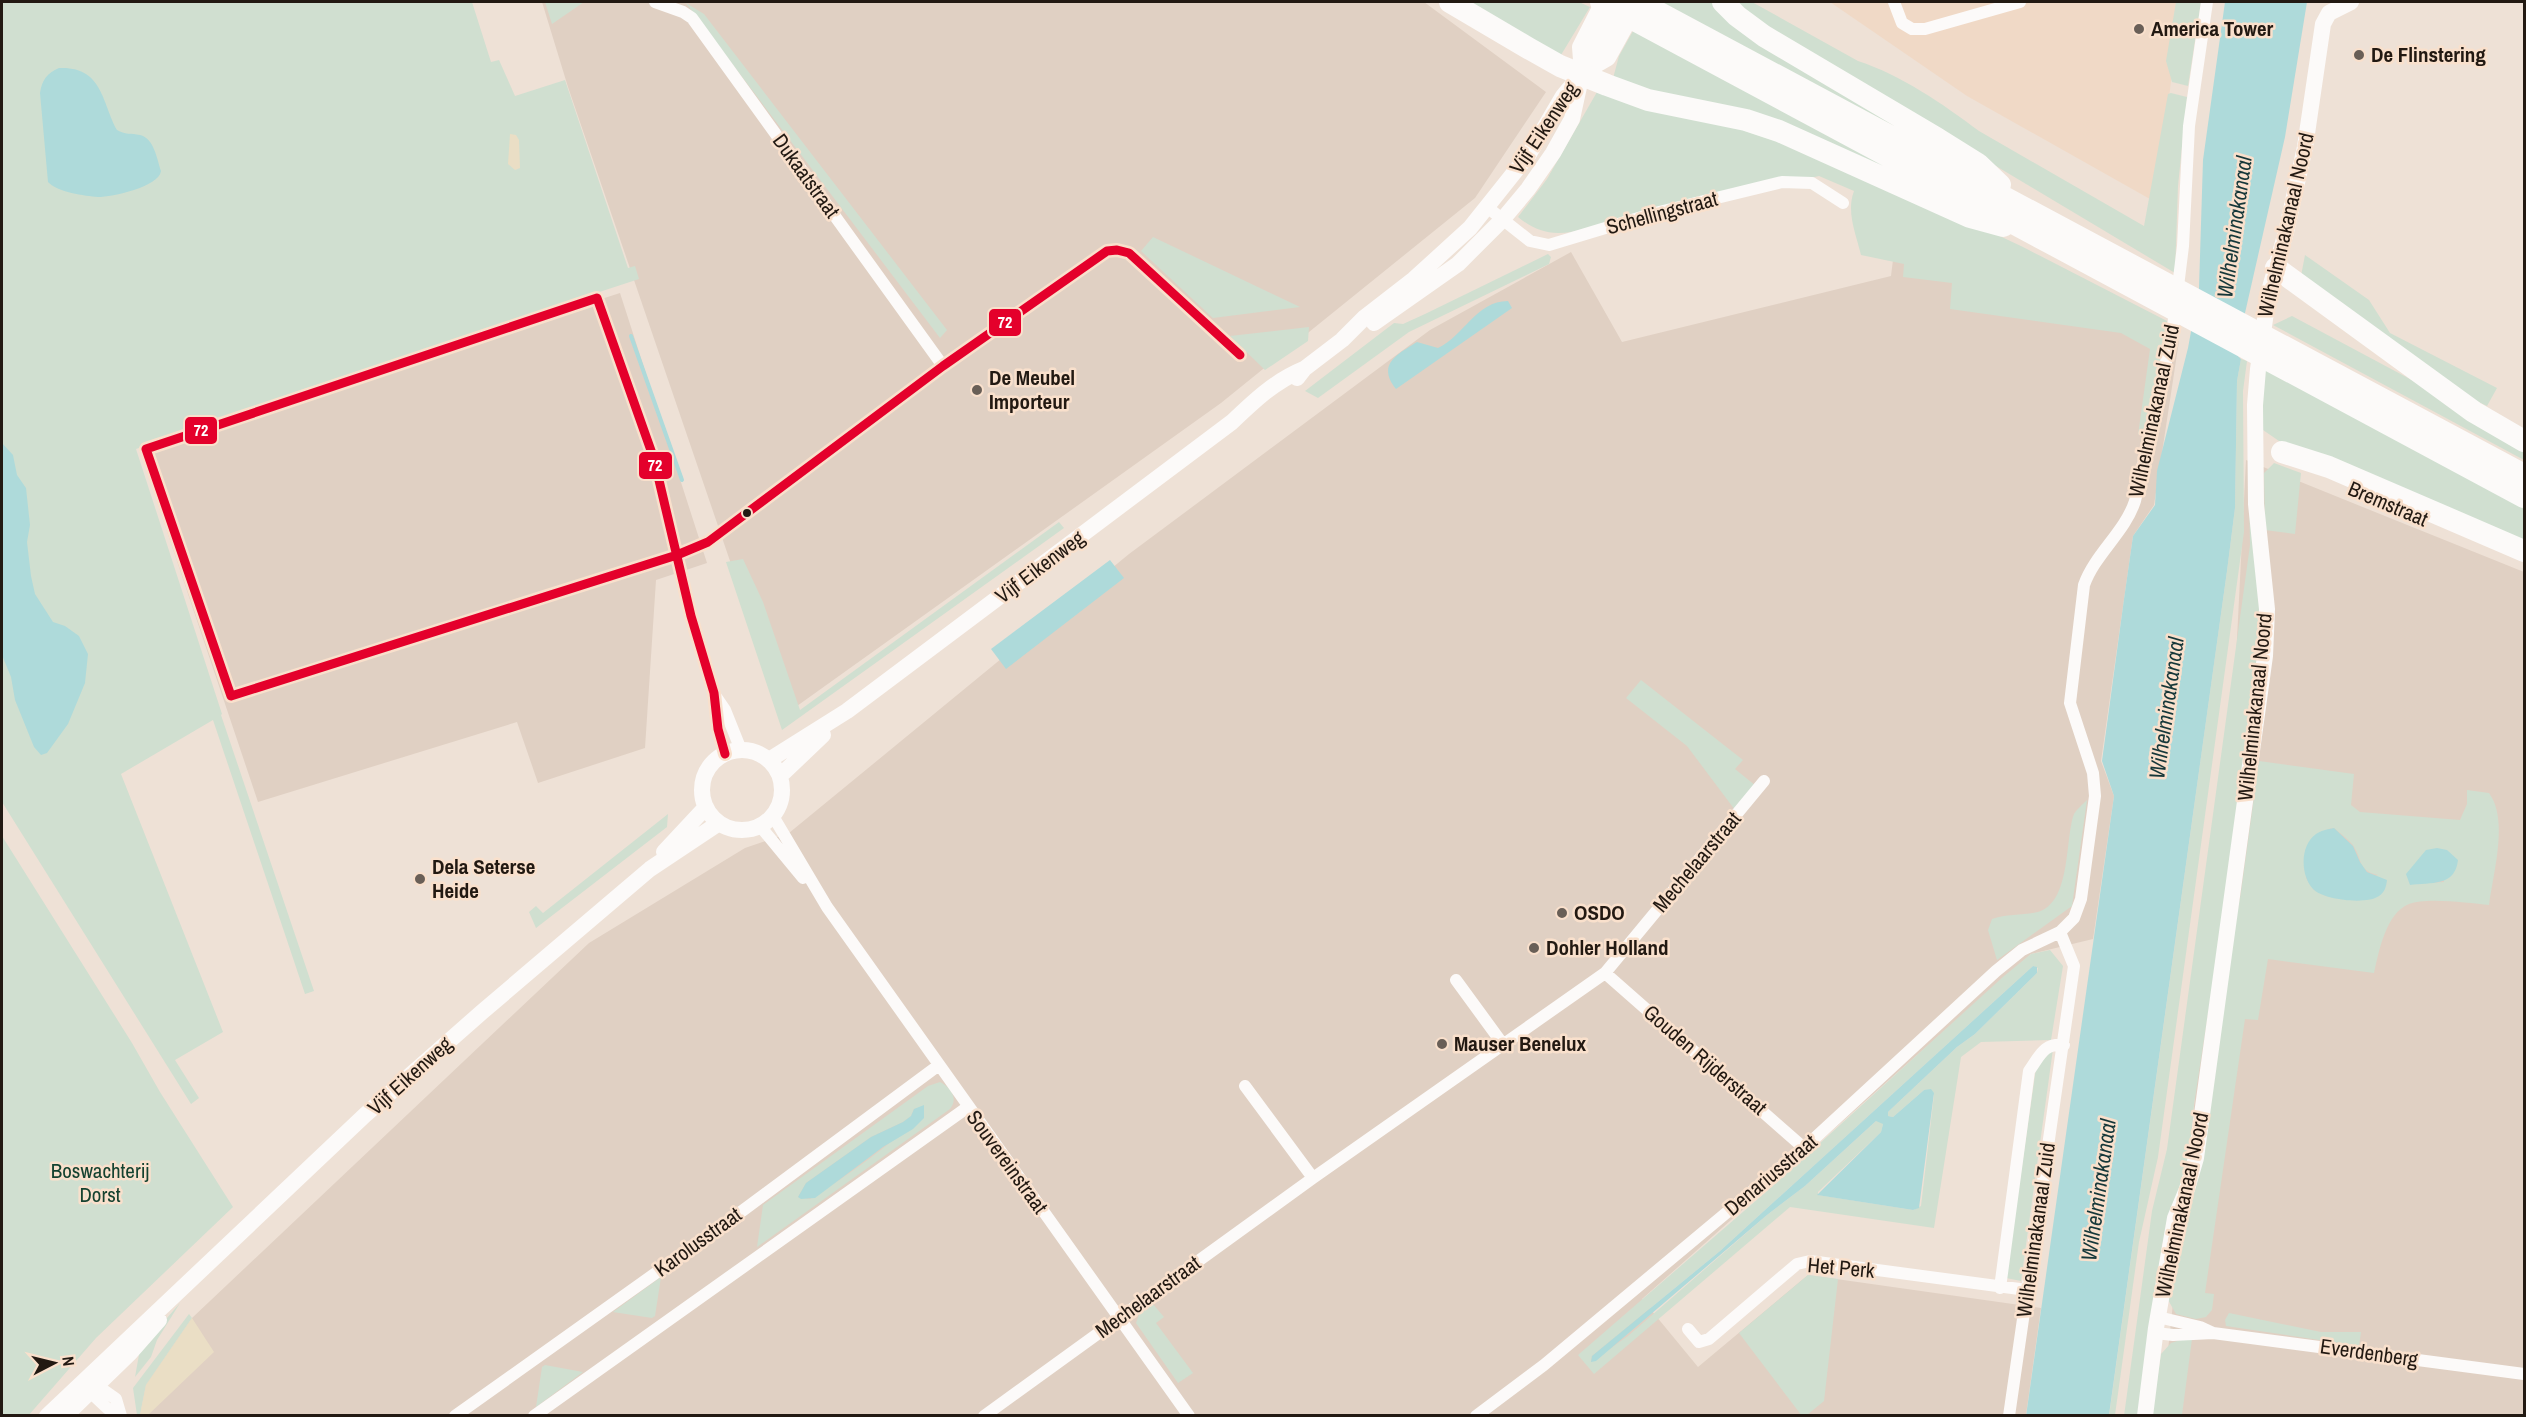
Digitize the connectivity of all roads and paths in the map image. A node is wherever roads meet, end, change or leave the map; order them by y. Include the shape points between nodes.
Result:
1 (655, 2) edge
2 (1450, 2) edge
3 (1602, 2) edge
4 (1621, 2) edge
5 (1723, 2) edge
6 (1894, 2) edge
7 (2020, 2) edge
8 (2207, 2) edge
9 (2340, 4) edge
10 (1643, 9) edge
11 (1582, 73) junction
12 (1844, 203) dead end
13 (2020, 205) junction
14 (1487, 207) junction
15 (1503, 219) junction
16 (2042, 237) junction
17 (2276, 267) junction
18 (2161, 291) junction
19 (1342, 340) junction
20 (2277, 353) junction
21 (1240, 355) dead end
22 (943, 366) junction
23 (2524, 441) edge
24 (2282, 452) junction
25 (2256, 453) junction
26 (2524, 475) edge
27 (2524, 497) edge
28 (2524, 550) edge
29 (677, 555) junction
30 (2524, 563) edge
31 (847, 711) junction
32 (733, 752) junction
33 (769, 760) junction
34 (780, 776) junction
35 (1764, 782) dead end
36 (706, 807) junction
37 (766, 821) junction
38 (719, 823) junction
39 (650, 868) junction
40 (2060, 932) junction
41 (1605, 973) junction
42 (1456, 980) dead end
43 (1502, 1043) junction
44 (2064, 1045) junction
45 (939, 1065) junction
46 (1245, 1086) dead end
47 (968, 1107) junction
48 (1804, 1148) junction
49 (1313, 1178) junction
50 (2000, 1288) junction
51 (2027, 1290) junction
52 (1119, 1318) junction
53 (2157, 1325) junction
54 (1688, 1329) dead end
55 (2524, 1374) edge
56 (91, 1385) junction
57 (47, 1416) edge
58 (65, 1416) edge
59 (120, 1416) edge
60 (454, 1416) edge
61 (534, 1416) edge
62 (984, 1416) edge
63 (1189, 1416) edge
64 (1476, 1416) edge
65 (2009, 1416) edge
66 (2145, 1416) edge

1 - 22 street, Dukaatstraat via 692,18
2 - 11 highway via 1560,66
3 - 10 highway
3 - 11 main road via 1580,47
4 - 11 main road
5 - 13 highway via 1764,36 1978,164
6 - 7 street via 1902,23 1919,30
8 - 40 street, Wilhelminakanaal Zuid via 2188,126 2183,246 2172,335 2133,508 2084,585 2070,703 2093,773 2095,796 2079,907
9 - 17 main road, Wilhelminakanaal Noord via 2324,24 2300,173
10 - 11 main road via 1608,58
10 - 13 highway
10 - 16 highway
11 - 14 main road, Vijf Eikenweg via 1563,96 1529,154
11 - 15 main road, Vijf Eikenweg via 1572,120 1554,153
11 - 16 highway via 1648,100 1746,120 1779,131 1970,217
12 - 15 street, Schellingstraat via 1812,183 1782,182 1549,244 1530,241
13 - 18 highway
14 - 15 street, Schellingstraat
14 - 19 main road, Vijf Eikenweg via 1449,248
15 - 19 main road, Vijf Eikenweg via 1458,264 1368,327
16 - 18 highway
17 - 23 highway via 2474,412
17 - 25 main road, Wilhelminakanaal Noord via 2258,369
18 - 20 highway
19 - 31 main road, Vijf Eikenweg via 1304,369 1291,385 1232,422
20 - 26 highway
20 - 27 highway
21 - 22 street via 1129,253 1117,250 1107,251
22 - 29 street via 708,542
24 - 25 main road
24 - 28 highway via 2329,467
24 - 30 street, Bremstraat via 2288,463
25 - 53 main road, Wilhelminakanaal Noord via 2256,504 2267,609 2265,656 2196,1158 2175,1218
29 - 29 street via 654,459 597,298 146,449 231,696
29 - 32 street via 714,693 725,710
31 - 33 main road, Vijf Eikenweg
31 - 34 main road, Vijf Eikenweg
32 - 33 main road via 760,754
32 - 36 main road via 710,767 705,776
33 - 34 main road
34 - 37 main road via 782,797
35 - 41 street, Mechelaarstraat
36 - 38 main road
36 - 39 main road, Vijf Eikenweg
37 - 38 main road via 739,830
37 - 45 street, Souvereinstraat
38 - 39 main road, Vijf Eikenweg
39 - 56 main road, Vijf Eikenweg via 365,1115 178,1292
40 - 44 street, Wilhelminakanaal Zuid via 2074,966
40 - 48 street, Denariusstraat via 2022,950 1996,971
41 - 43 street, Mechelaarstraat
41 - 48 street, Gouden Rijderstraat
42 - 43 street
43 - 49 street, Mechelaarstraat
44 - 50 street, Wilhelminakanaal Zuid via 2047,1046 2029,1071
44 - 51 street, Wilhelminakanaal Zuid
45 - 47 street, Souvereinstraat
45 - 60 street, Karolusstraat via 726,1223
46 - 49 street
47 - 52 street, Souvereinstraat
47 - 61 street
48 - 64 street, Denariusstraat via 1544,1365
49 - 52 street, Mechelaarstraat
50 - 51 street, Het Perk
50 - 54 street, Het Perk via 1810,1261 1797,1264 1709,1339 1699,1342
51 - 65 street, Wilhelminakanaal Zuid
52 - 62 street, Mechelaarstraat
52 - 63 street, Souvereinstraat
53 - 55 street, Everdenberg via 2200,1327 2213,1333
53 - 66 main road, Wilhelminakanaal Noord
56 - 57 main road, Vijf Eikenweg
56 - 58 main road, Vijf Eikenweg
56 - 59 street via 107,1408

